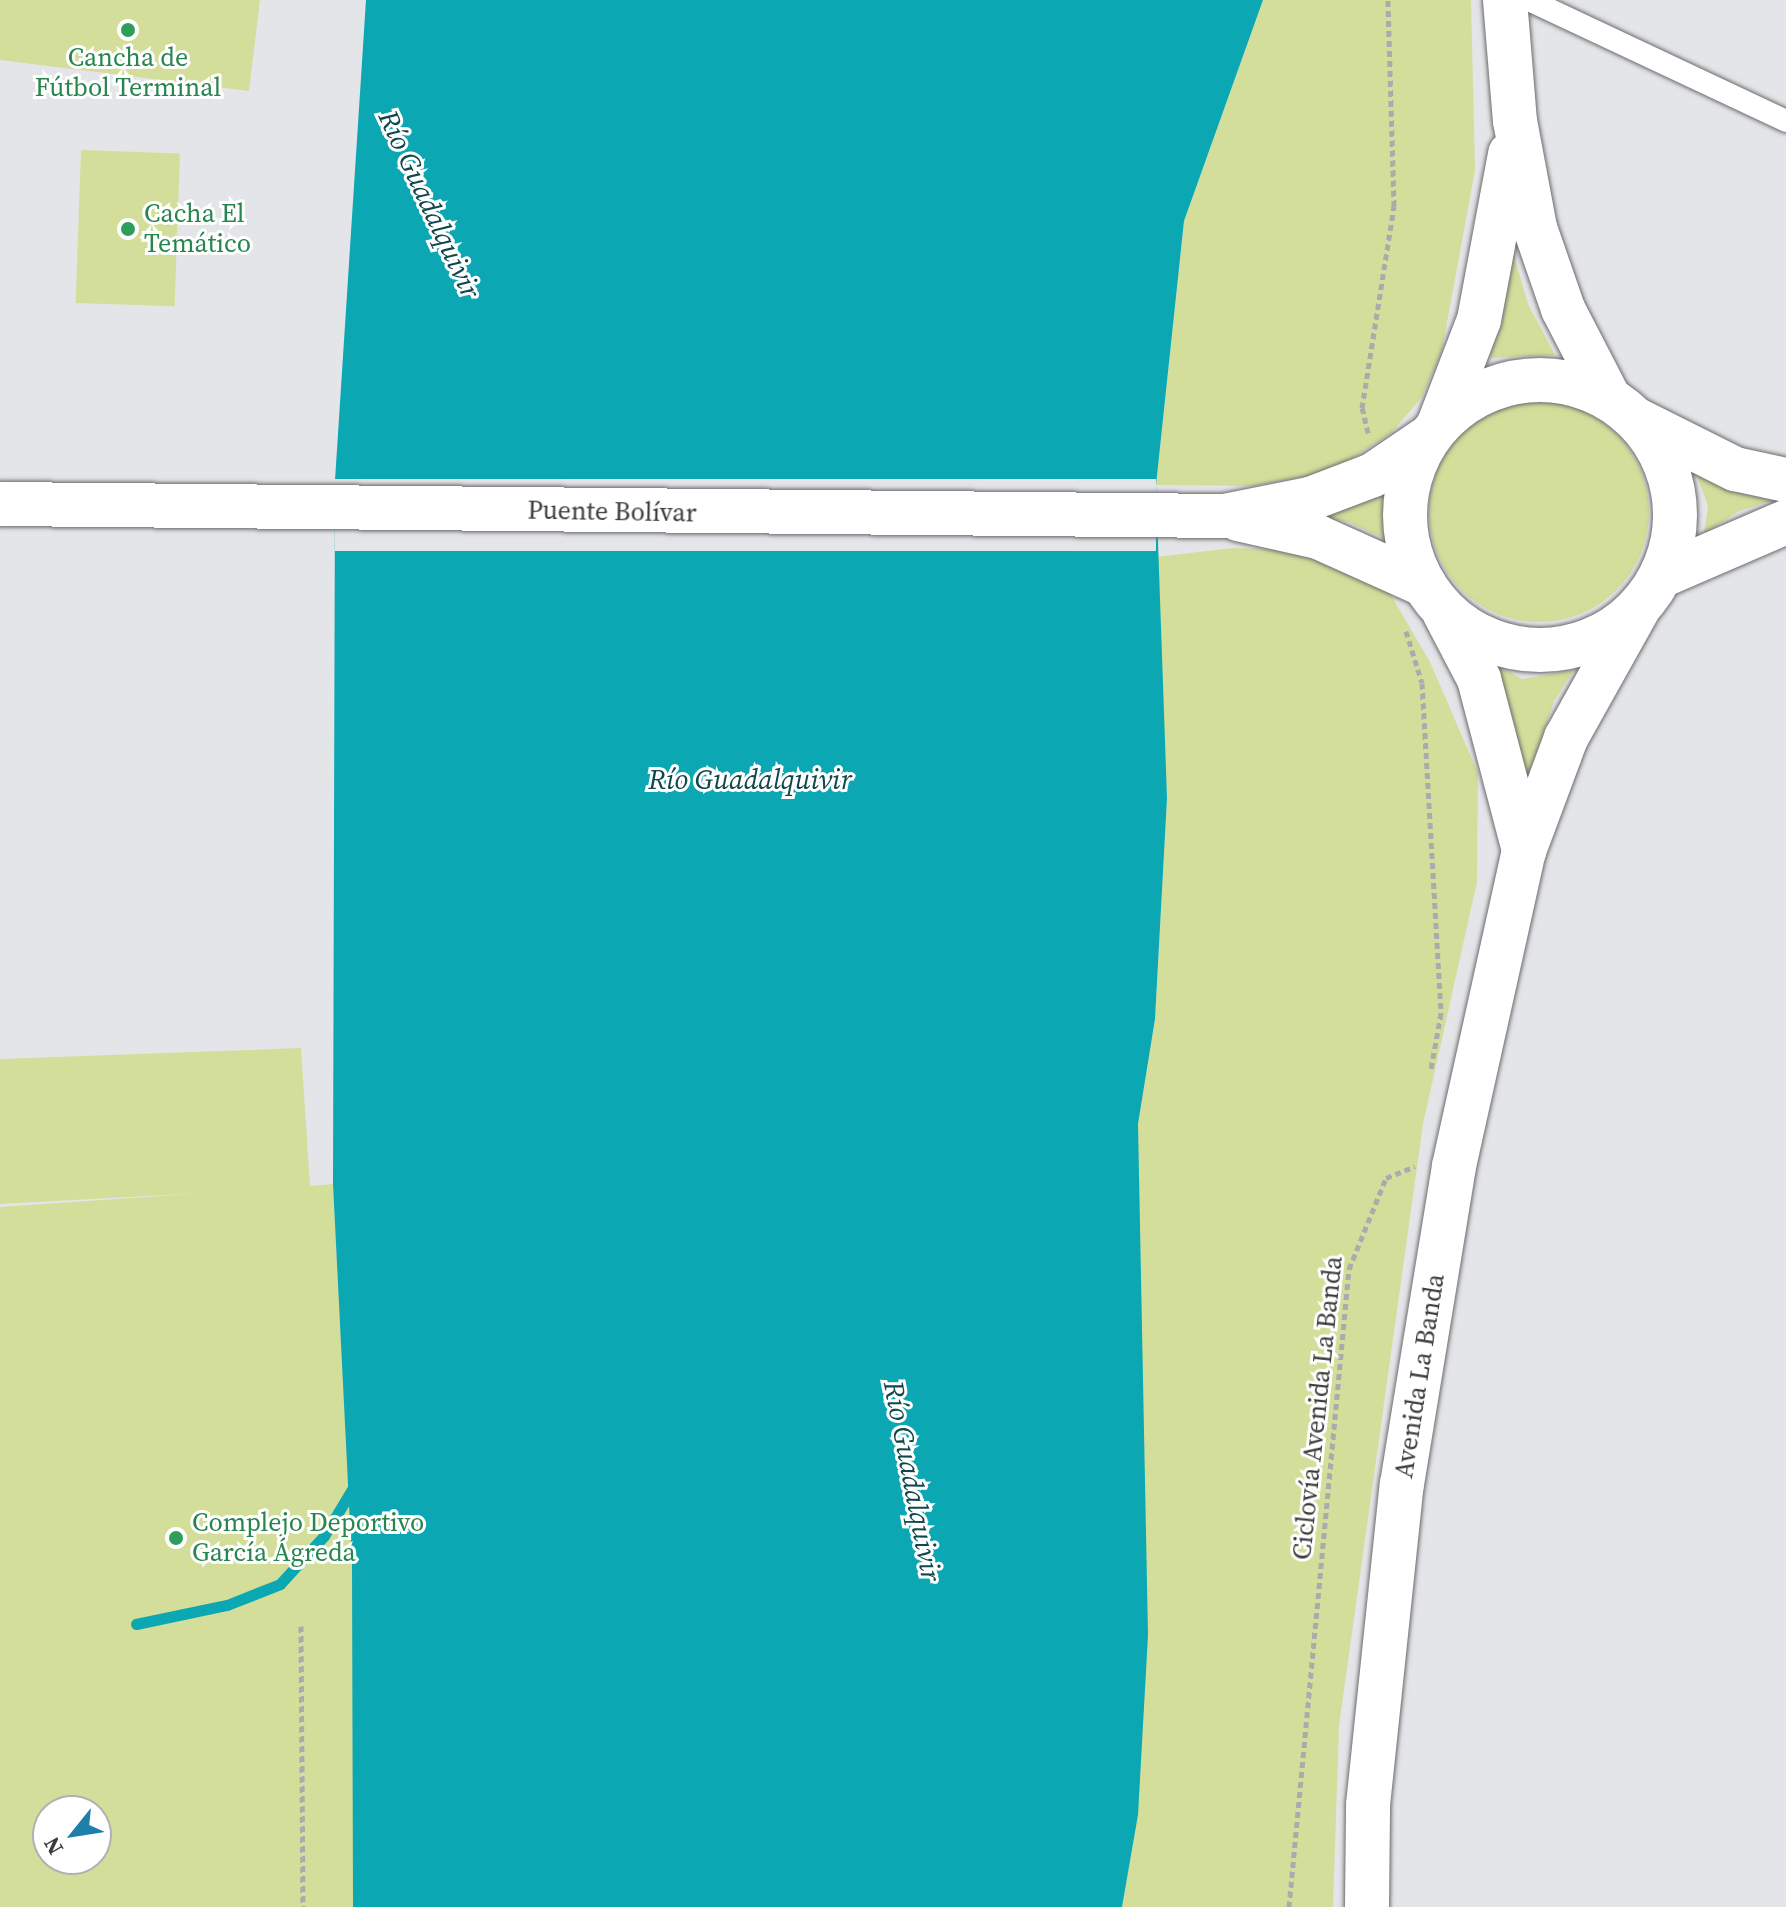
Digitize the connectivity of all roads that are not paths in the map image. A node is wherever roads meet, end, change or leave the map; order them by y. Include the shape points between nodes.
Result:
1 (1505, 0) edge
2 (1529, 0) edge
3 (1515, 121) junction
4 (1786, 121) edge
5 (1622, 409) junction
6 (1434, 431) junction
7 (1786, 480) edge
8 (0, 504) edge
9 (1224, 516) junction
10 (1786, 522) edge
11 (1650, 592) junction
12 (1423, 605) junction
13 (1524, 851) junction
14 (1367, 1907) edge

1 - 3 main road
2 - 4 lane
3 - 5 main road via 1535,228 1563,309
3 - 6 main road via 1479,320
5 - 6 main road via 1574,384 1538,379 1501,385 1467,400
5 - 7 main road via 1735,469
5 - 11 main road via 1653,441 1673,494 1671,549
6 - 9 main road, Puente Bolívar via 1373,475 1310,499
6 - 12 main road via 1412,472 1405,511
8 - 9 main road, Puente Bolívar
9 - 12 main road, Puente Bolívar via 1318,537
10 - 11 main road
11 - 12 main road via 1602,636 1560,649 1516,648
11 - 13 main road, Avenida La Banda via 1566,738
12 - 13 main road, Avenida La Banda via 1479,679
13 - 14 main road, Avenida La Banda via 1454,1166 1402,1484 1368,1805

